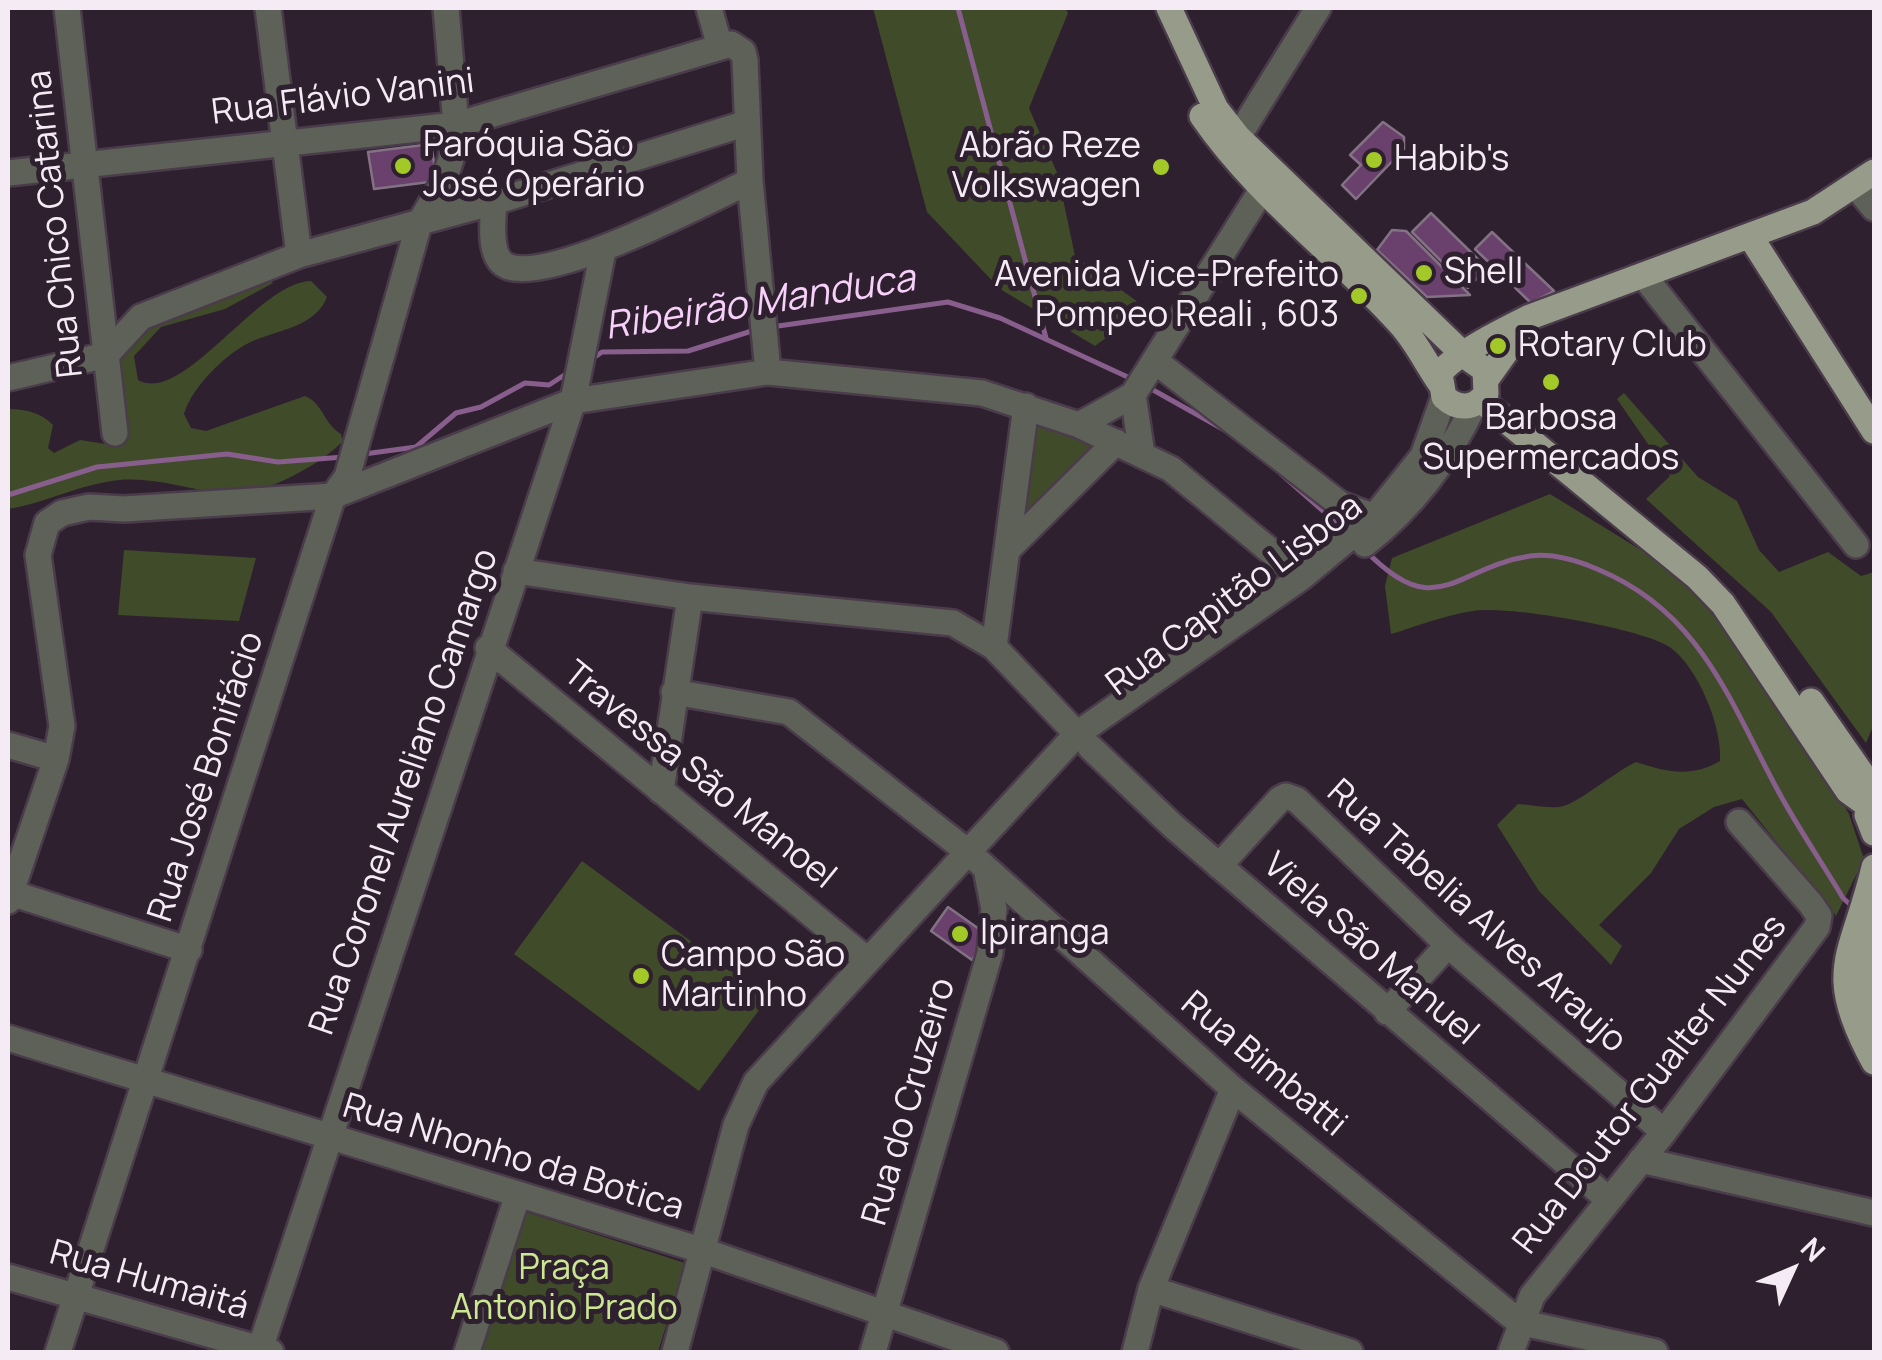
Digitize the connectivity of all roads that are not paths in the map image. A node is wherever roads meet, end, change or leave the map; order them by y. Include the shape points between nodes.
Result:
1 (67, 8) edge
2 (268, 8) edge
3 (446, 8) edge
4 (709, 8) edge
5 (1151, 8) edge
6 (1169, 8) edge
7 (1318, 8) edge
8 (729, 47) junction
9 (746, 123) junction
10 (456, 125) junction
11 (1238, 136) junction
12 (284, 144) junction
13 (84, 164) junction
14 (8, 173) edge
15 (1865, 178) edge
16 (750, 181) junction
17 (1262, 188) junction
18 (494, 202) junction
19 (1874, 208) edge
20 (419, 224) junction
21 (1750, 236) junction
22 (603, 251) junction
23 (299, 255) junction
24 (1642, 275) junction
25 (1530, 317) junction
26 (106, 355) junction
27 (1465, 356) junction
28 (768, 372) junction
29 (8, 378) edge
30 (1143, 380) junction
31 (576, 389) junction
32 (1441, 390) junction
33 (1483, 392) junction
34 (1026, 406) junction
35 (1079, 425) junction
36 (1874, 430) edge
37 (115, 433) dead end
38 (1116, 442) junction
39 (1142, 454) junction
40 (340, 486) junction
41 (1368, 529) junction
42 (1856, 545) dead end
43 (1008, 549) junction
44 (1338, 558) junction
45 (516, 571) junction
46 (1302, 578) junction
47 (690, 597) junction
48 (994, 647) junction
49 (488, 648) junction
50 (674, 692) junction
51 (1084, 740) junction
52 (8, 745) edge
53 (56, 758) junction
54 (1862, 761) edge
55 (662, 791) junction
56 (1873, 798) edge
57 (1740, 822) dead end
58 (1874, 832) edge
59 (976, 861) junction
60 (1219, 866) junction
61 (1874, 866) edge
62 (8, 895) edge
63 (1866, 928) edge
64 (1448, 946) junction
65 (189, 950) junction
66 (866, 959) junction
67 (1388, 1012) junction
68 (1874, 1020) edge
69 (8, 1038) edge
70 (1874, 1062) edge
71 (148, 1084) junction
72 (1233, 1089) junction
73 (1664, 1132) junction
74 (326, 1139) junction
75 (1641, 1160) junction
76 (518, 1194) junction
77 (1609, 1200) junction
78 (1874, 1213) edge
79 (704, 1251) junction
80 (8, 1277) edge
81 (1151, 1289) junction
82 (75, 1297) junction
83 (884, 1316) junction
84 (1520, 1322) junction
85 (58, 1352) edge
86 (263, 1352) edge
87 (467, 1352) edge
88 (675, 1352) edge
89 (873, 1352) edge
90 (996, 1352) edge
91 (1134, 1352) edge
92 (1346, 1352) edge
93 (1511, 1352) edge
94 (1655, 1352) edge

1 - 13 street, Rua Chico Catarina
2 - 12 street
3 - 10 street, Rua José Bonifácio
4 - 8 street
5 - 17 main road via 1201,115
6 - 11 main road via 1216,109
7 - 11 street
8 - 9 street via 745,60
8 - 10 street, Rua Flávio Vanini
9 - 16 street
9 - 18 street
10 - 12 street, Rua Flávio Vanini
10 - 20 street, Rua José Bonifácio via 443,183
11 - 27 main road
12 - 13 street, Rua Flávio Vanini
12 - 23 street
13 - 14 street, Rua Flávio Vanini
13 - 26 street, Rua Chico Catarina
15 - 19 street
15 - 21 main road via 1813,212
16 - 22 street
16 - 28 street
17 - 30 street
17 - 32 main road via 1403,327
18 - 20 street
18 - 22 street via 495,247 509,267
20 - 23 street
20 - 40 street, Rua José Bonifácio
21 - 24 main road
21 - 36 main road
22 - 31 street, Rua Coronel Aureliano Camargo
23 - 26 street via 141,317
24 - 25 main road
24 - 42 street
25 - 27 main road
25 - 33 main road
26 - 29 street
26 - 37 street, Rua Chico Catarina
27 - 32 main road via 1450,361
27 - 33 main road via 1480,363
28 - 31 street
28 - 34 street via 925,385
30 - 35 street
30 - 39 street
30 - 41 street via 1340,504
31 - 40 street
31 - 45 street, Rua Coronel Aureliano Camargo
32 - 33 main road via 1458,406
32 - 41 street, Rua Capitão Lisboa via 1423,456
33 - 41 street, Rua Capitão Lisboa via 1412,502
33 - 54 main road via 1724,582
33 - 56 main road via 1710,590 1848,791
34 - 35 street
34 - 43 street
35 - 38 street
38 - 39 street
38 - 43 street
39 - 46 street via 1207,494
40 - 53 street via 89,507 47,523 38,555 62,726
40 - 65 street, Rua José Bonifácio
41 - 44 street, Rua Capitão Lisboa
43 - 48 street
44 - 46 street, Rua Capitão Lisboa
44 - 51 street, Rua Capitão Lisboa
45 - 47 street, Viela São Manuel
45 - 49 street, Rua Coronel Aureliano Camargo
46 - 51 street, Rua Capitão Lisboa
47 - 48 street, Viela São Manuel via 953,623
47 - 50 street
48 - 51 street, Viela São Manuel
49 - 55 street, Travessa São Manoel
49 - 74 street, Rua Coronel Aureliano Camargo
50 - 55 street
50 - 59 street, Rua Bimbatti via 790,712
51 - 59 street, Rua Capitão Lisboa via 1005,813
51 - 60 street, Viela São Manuel
52 - 53 street
53 - 62 street
54 - 56 main road
55 - 66 street, Travessa São Manoel
56 - 58 main road via 1867,820
57 - 73 street, Rua Doutor Gualter Nunes via 1812,904 1817,927
59 - 66 street, Rua Capitão Lisboa
59 - 72 street, Rua Bimbatti
59 - 83 street, Rua do Cruzeiro via 994,909 990,953
60 - 64 street, Rua Tabelia Alves Araujo via 1286,796
60 - 67 street, Viela São Manuel
61 - 63 main road
62 - 65 street
63 - 68 main road via 1864,977
63 - 70 main road via 1845,955 1843,986 1852,1022
64 - 67 street
64 - 73 street, Rua Tabelia Alves Araujo
65 - 71 street, Rua José Bonifácio
66 - 79 street, Rua Capitão Lisboa via 756,1082 736,1125
67 - 77 street, Viela São Manuel
69 - 71 street, Rua Nhonho da Botica
71 - 74 street, Rua Nhonho da Botica
71 - 82 street, Rua José Bonifácio
72 - 81 street
72 - 84 street, Rua Bimbatti
73 - 75 street, Rua Doutor Gualter Nunes
74 - 76 street, Rua Nhonho da Botica
74 - 86 street, Rua Coronel Aureliano Camargo
75 - 77 street, Rua Doutor Gualter Nunes
75 - 78 street
76 - 79 street, Rua Nhonho da Botica
76 - 87 street
77 - 84 street, Rua Doutor Gualter Nunes via 1532,1296
79 - 83 street, Rua Nhonho da Botica
79 - 88 street, Rua Capitão Lisboa
80 - 82 street, Rua Humaitá
81 - 91 street
81 - 92 street
82 - 85 street, Rua José Bonifácio
82 - 86 street, Rua Humaitá
83 - 89 street, Rua do Cruzeiro
83 - 90 street, Rua Nhonho da Botica
84 - 93 street, Rua Doutor Gualter Nunes
84 - 94 street

